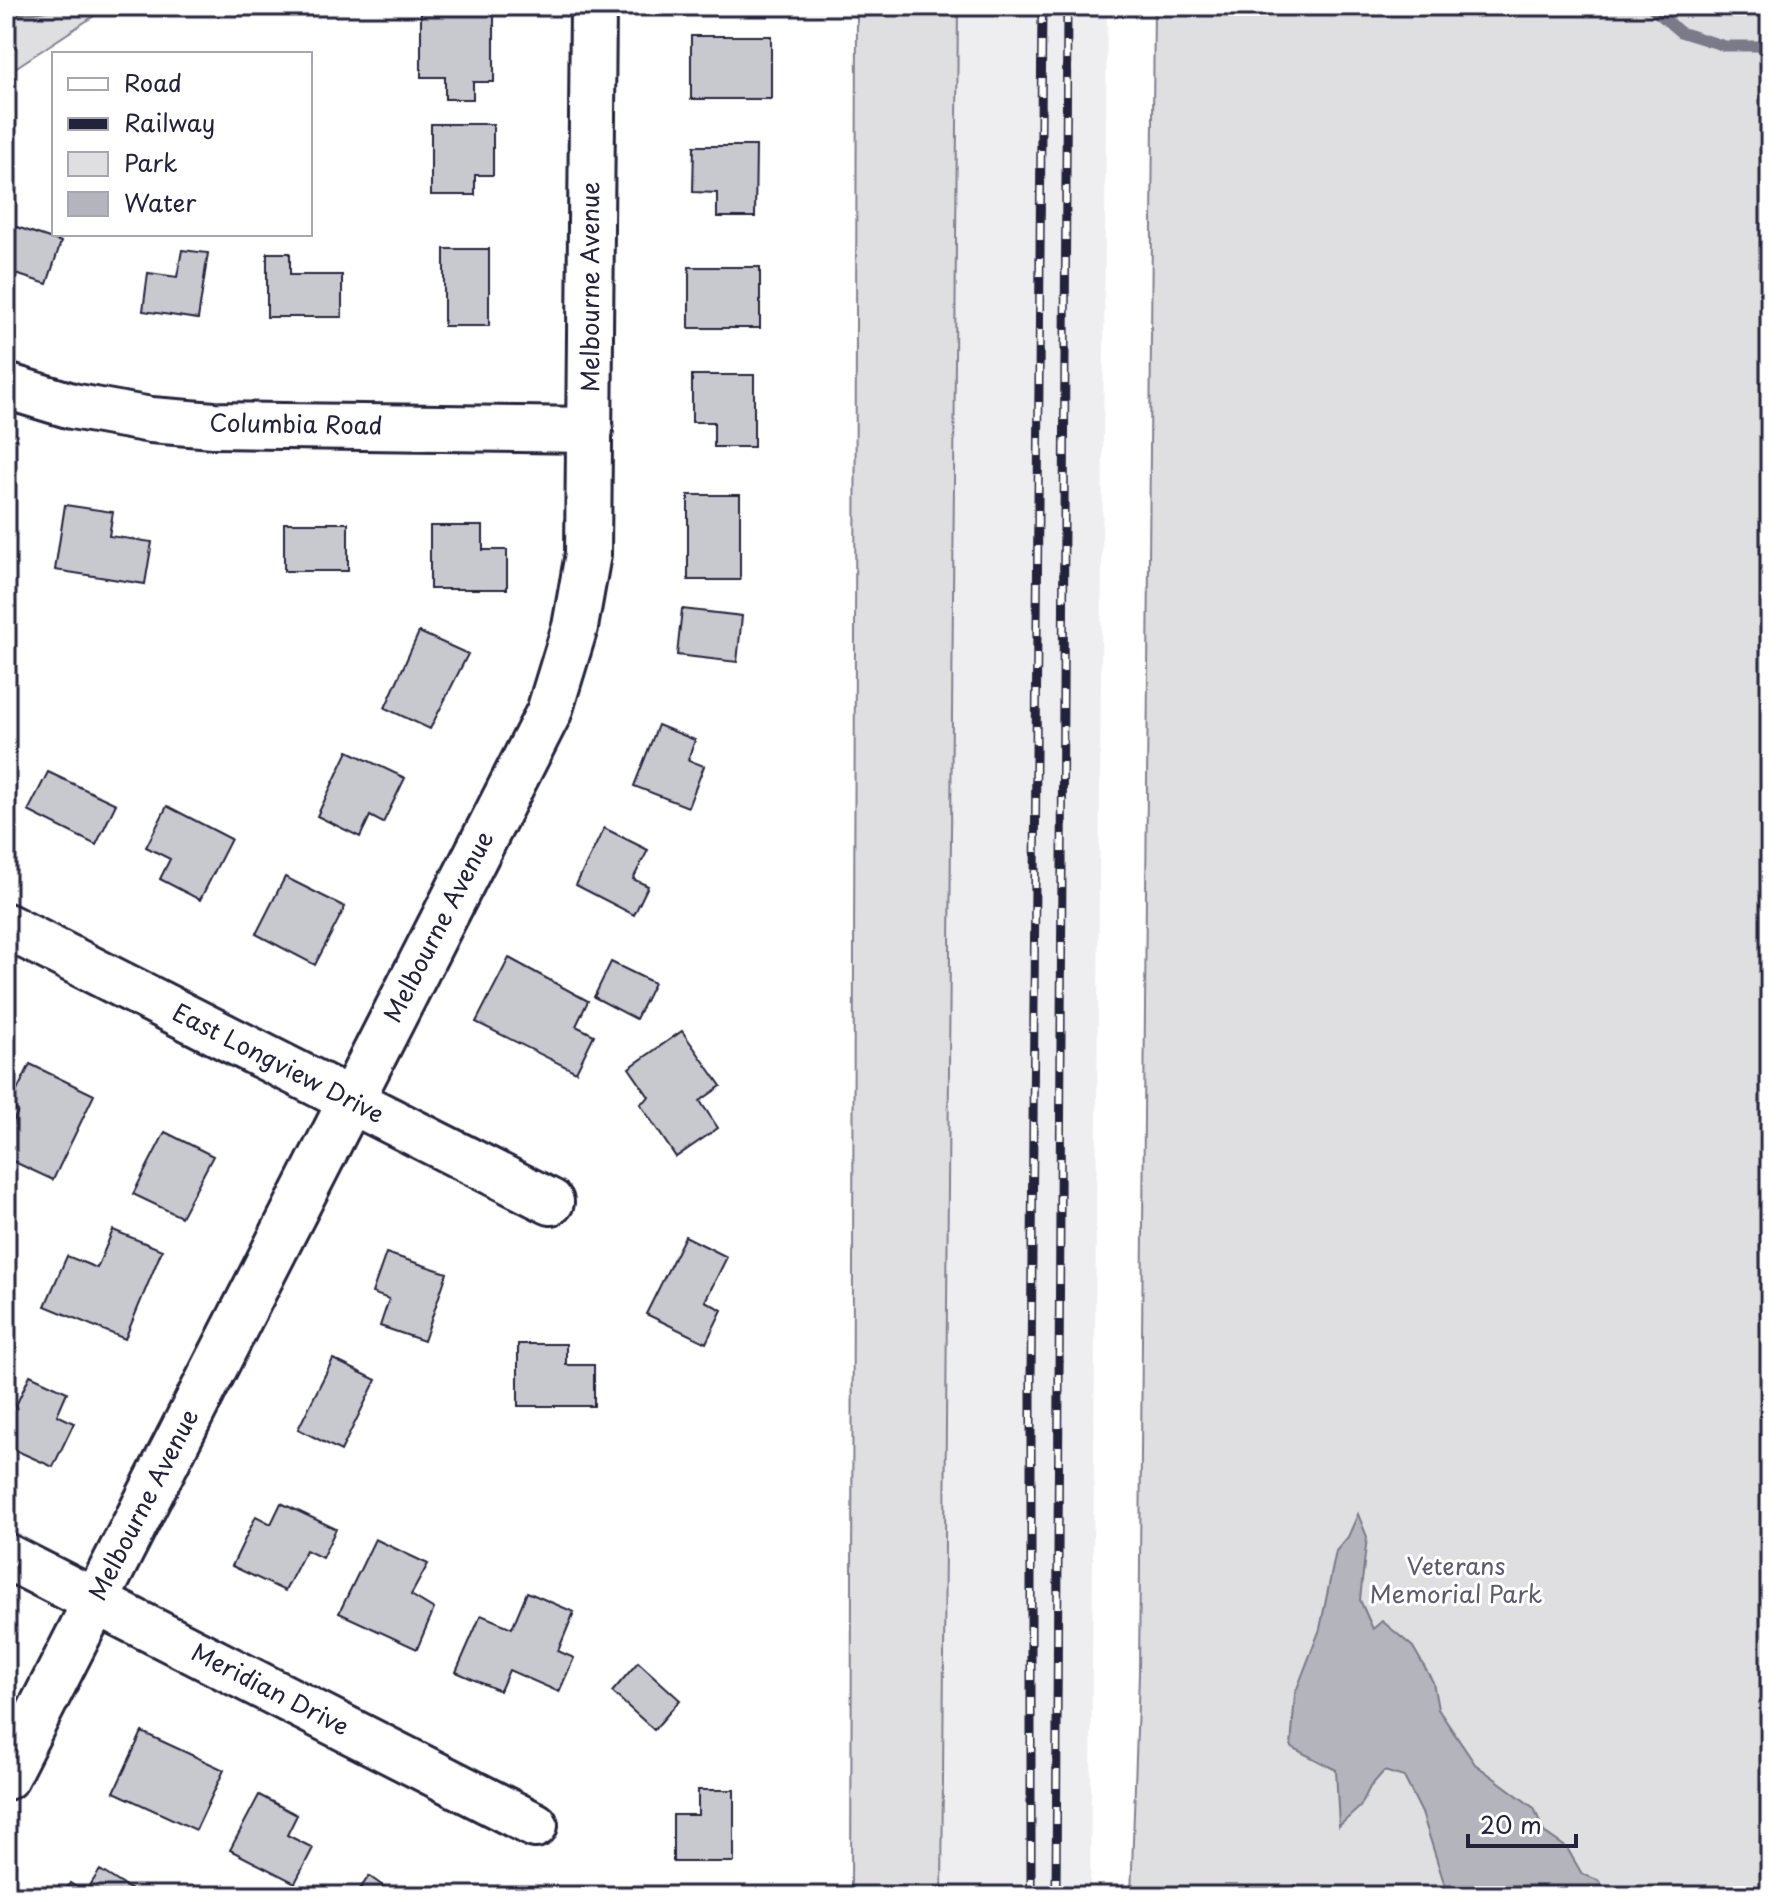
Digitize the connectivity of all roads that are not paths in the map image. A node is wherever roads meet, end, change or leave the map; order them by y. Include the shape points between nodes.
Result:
1 (593, 6) edge
2 (6, 386) edge
3 (590, 430) junction
4 (6, 926) edge
5 (351, 1101) junction
6 (551, 1202) dead end
7 (6, 1556) edge
8 (95, 1601) junction
9 (6, 1777) edge
10 (535, 1825) dead end

1 - 3 street, Melbourne Avenue
2 - 3 street, Columbia Road via 72,406 214,425
3 - 5 street, Melbourne Avenue via 588,554 575,627 549,712
4 - 5 street, East Longview Drive
5 - 6 street, East Longview Drive
5 - 8 street, Melbourne Avenue
7 - 8 street, Meridian Drive
8 - 9 street, Melbourne Avenue
8 - 10 street, Meridian Drive

